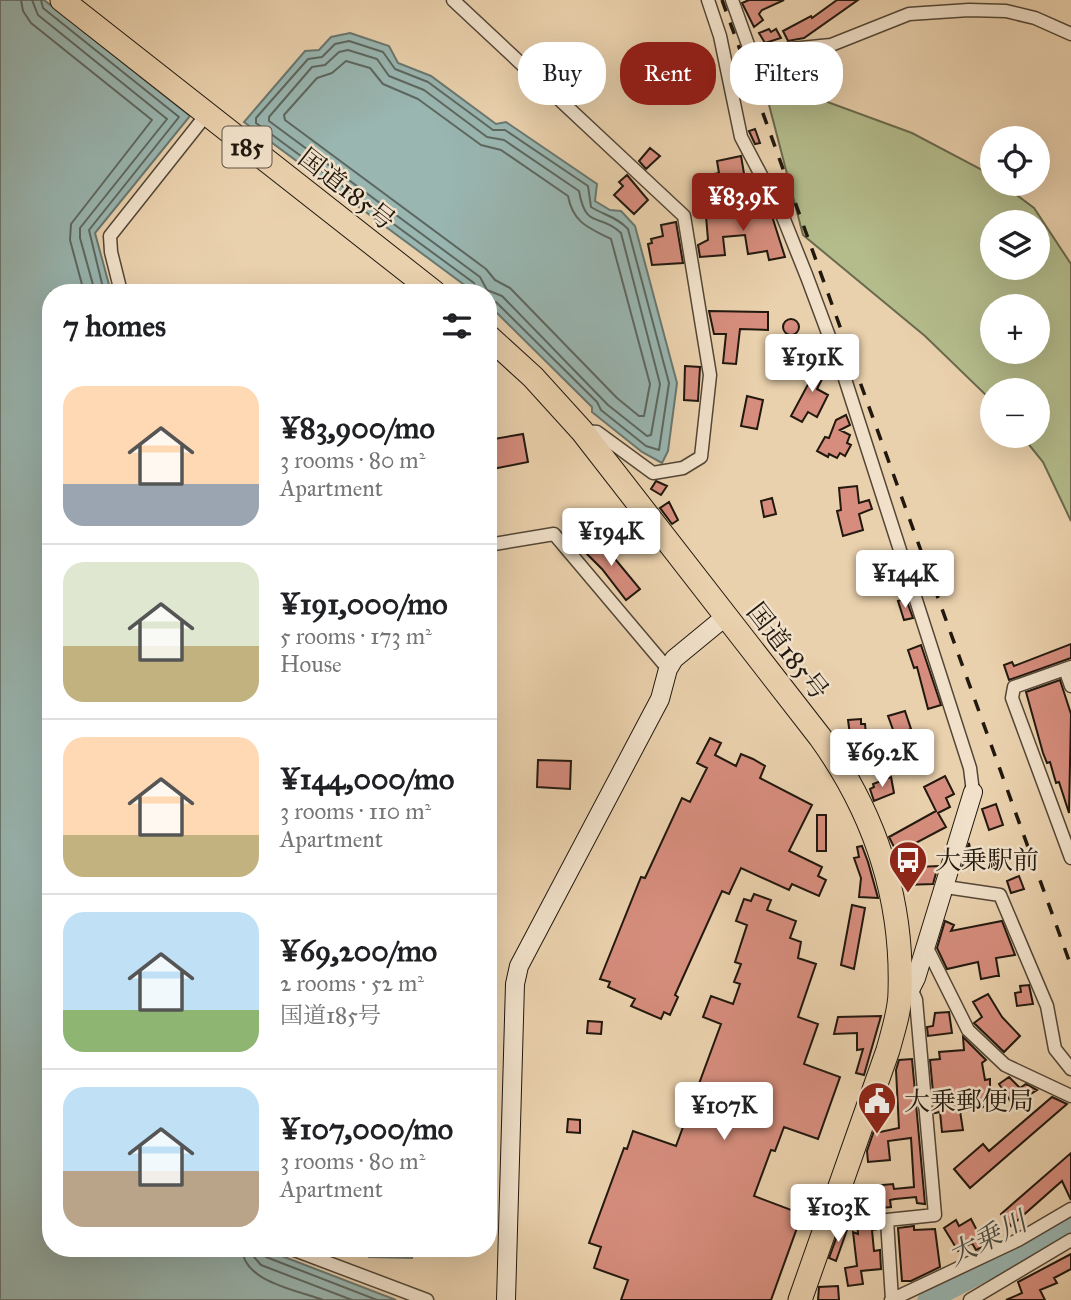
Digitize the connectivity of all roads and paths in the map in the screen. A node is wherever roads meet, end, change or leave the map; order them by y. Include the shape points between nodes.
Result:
1 (62, 0) edge
2 (453, 0) edge
3 (708, 0) edge
4 (732, 0) edge
5 (1071, 34) edge
6 (206, 115) junction
7 (119, 284) edge
8 (424, 284) edge
9 (497, 344) edge
10 (582, 431) junction
11 (497, 544) edge
12 (725, 617) junction
13 (1068, 668) edge
14 (667, 669) junction
15 (1071, 686) edge
16 (973, 792) joint
17 (1071, 858) edge
18 (946, 887) junction
19 (927, 948) junction
20 (905, 991) junction
21 (1071, 1069) edge
22 (1071, 1096) edge
23 (1071, 1209) edge
24 (1071, 1240) edge
25 (313, 1257) edge
26 (427, 1300) edge
27 (506, 1300) edge
28 (800, 1300) edge
29 (891, 1300) edge
30 (970, 1300) edge

1 - 6 highway, 国道185号 / 185
2 - 10 street via 684,216 710,375 701,457 683,468 653,473 597,432
3 - 16 street via 740,137 783,217 845,379 962,742
4 - 5 street via 751,53 831,45 909,14 969,10 1006,11
6 - 7 street via 110,236
6 - 8 highway, 国道185号 / 185
9 - 10 highway, 国道185号
10 - 12 highway, 国道185号
11 - 14 street via 554,534
12 - 14 street
12 - 20 highway, 国道185号 via 848,775 866,811 890,886
13 - 15 street
13 - 17 street via 1014,687 1012,698
14 - 27 street via 660,699 524,953 514,984
16 - 18 street
18 - 19 street
18 - 21 street via 1000,895 1047,1006 1055,1049
19 - 20 street
19 - 22 street via 968,1030 1004,1065
20 - 28 highway, 国道185号
20 - 29 street via 916,1000 935,1215 887,1220
23 - 29 street via 1018,1240
24 - 30 street
25 - 26 street

